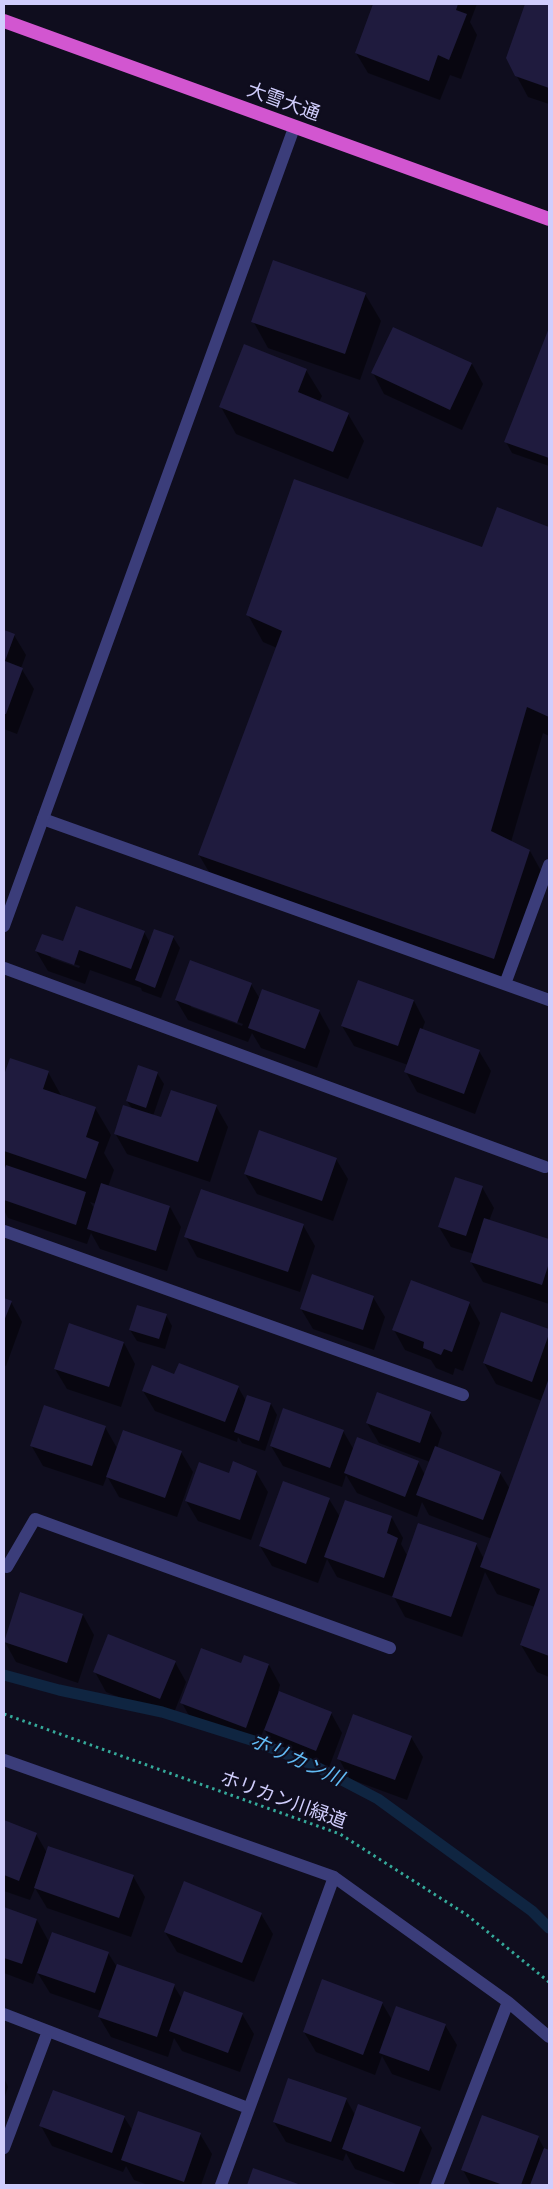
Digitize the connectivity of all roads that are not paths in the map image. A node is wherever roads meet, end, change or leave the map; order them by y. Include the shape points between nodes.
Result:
1 (4, 21) edge
2 (294, 128) junction
3 (549, 219) edge
4 (43, 819) junction
5 (549, 865) edge
6 (4, 926) edge
7 (4, 968) edge
8 (505, 984) junction
9 (549, 1000) edge
10 (545, 1167) dead end
11 (4, 1232) edge
12 (463, 1395) dead end
13 (4, 1566) edge
14 (390, 1648) dead end
15 (4, 1760) edge
16 (334, 1877) junction
17 (508, 2002) junction
18 (4, 2014) edge
19 (48, 2031) junction
20 (549, 2038) edge
21 (248, 2108) junction
22 (4, 2148) edge
23 (221, 2185) edge
24 (437, 2185) edge

1 - 2 highway, 大雪大通
2 - 3 highway, 大雪大通
2 - 4 street
4 - 6 street
4 - 8 street
5 - 8 street
7 - 10 street
8 - 9 street
11 - 12 street
13 - 14 street via 7,1567 35,1519
15 - 16 street
16 - 17 street
16 - 21 street
17 - 20 street
17 - 24 street
18 - 19 street
19 - 21 street
19 - 22 street
21 - 23 street

